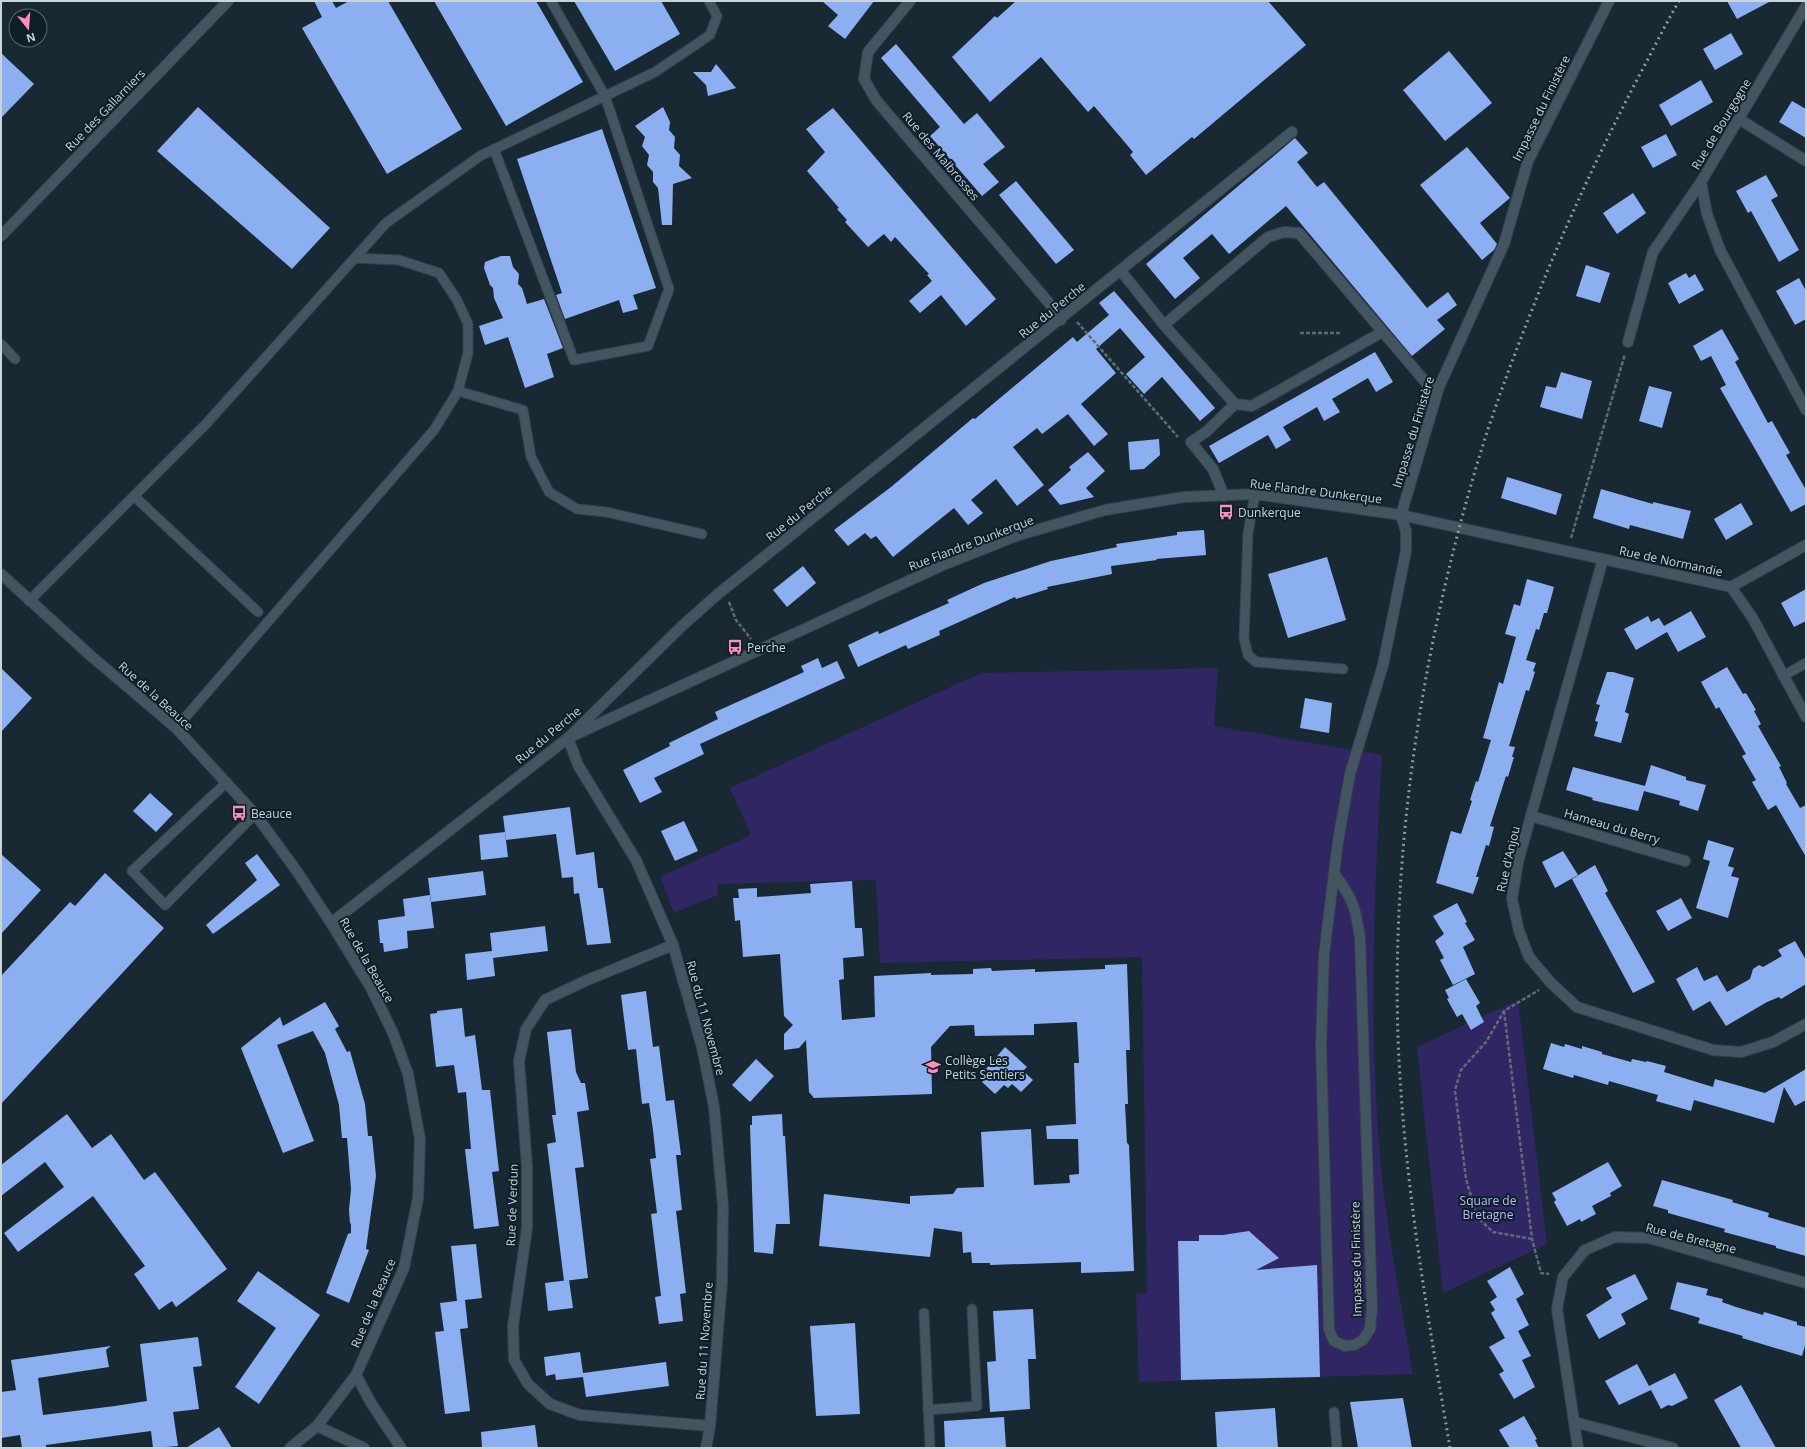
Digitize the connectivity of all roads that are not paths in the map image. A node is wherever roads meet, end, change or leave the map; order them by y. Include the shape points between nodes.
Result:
1 (228, 1) edge
2 (551, 1) edge
3 (709, 1) edge
4 (910, 1) edge
5 (1609, 1) edge
6 (1806, 6) edge
7 (605, 96) junction
8 (1739, 119) junction
9 (1292, 132) dead end
10 (494, 150) junction
11 (1806, 161) edge
12 (1701, 182) junction
13 (1, 236) edge
14 (355, 258) junction
15 (1121, 271) junction
16 (1060, 320) junction
17 (1164, 325) junction
18 (1382, 332) junction
19 (1628, 342) road end
20 (1, 344) edge
21 (15, 358) dead end
22 (1439, 387) junction
23 (458, 391) junction
24 (1235, 404) junction
25 (1806, 410) edge
26 (1256, 494) junction
27 (135, 496) junction
28 (1224, 496) junction
29 (1401, 515) junction
30 (1459, 528) joint
31 (702, 534) dead end
32 (1806, 545) edge
33 (1603, 559) junction
34 (1, 574) edge
35 (1731, 587) junction
36 (29, 601) junction
37 (258, 612) dead end
38 (1806, 663) edge
39 (1343, 669) dead end
40 (1784, 676) junction
41 (1806, 717) edge
42 (176, 728) junction
43 (568, 738) junction
44 (227, 782) junction
45 (255, 814) junction
46 (1531, 816) junction
47 (1684, 861) dead end
48 (1334, 873) junction
49 (331, 922) junction
50 (673, 945) junction
51 (1806, 1024) edge
52 (1806, 1283) edge
53 (972, 1309) dead end
54 (924, 1313) dead end
55 (356, 1375) junction
56 (928, 1410) junction
57 (1334, 1412) dead end
58 (1574, 1422) junction
59 (317, 1426) junction
60 (710, 1426) junction
61 (290, 1448) edge
62 (364, 1448) edge
63 (401, 1448) edge
64 (706, 1448) edge
65 (930, 1448) edge
66 (1337, 1448) edge
67 (1578, 1448) edge
68 (1674, 1448) edge

1 - 13 street, Rue des Gallarniers
2 - 7 lane
3 - 7 lane via 717,16 710,35 655,72
4 - 16 street, Rue des Malbrosses via 868,52 864,79 876,100 1049,303
5 - 22 street, Impasse du Finistère via 1528,161 1504,244
6 - 8 street, Rue de Bourgogne
7 - 10 lane
7 - 10 lane via 669,289 648,346 574,360
8 - 11 street
8 - 12 street, Rue de Bourgogne
9 - 15 street, Rue du Perche
10 - 14 lane via 480,156 386,223
12 - 19 street via 1653,252
12 - 25 street, Rue de Bourgogne via 1707,214 1720,250
14 - 23 lane via 399,260 439,273 457,300 468,324 468,353
14 - 27 lane via 206,424
15 - 16 street, Rue du Perche
15 - 17 street
16 - 43 street, Rue du Perche via 718,594
17 - 18 street via 1268,238 1284,232 1299,234
17 - 24 street
18 - 22 street via 1428,385
18 - 24 street via 1252,406
20 - 21 lane
22 - 29 street, Impasse du Finistère
23 - 31 lane via 523,410 531,457 549,492 566,502 577,508
23 - 42 lane via 434,430
24 - 28 street via 1206,432 1191,442 1213,469
26 - 28 street, Rue Flandre Dunkerque
26 - 29 street, Rue Flandre Dunkerque
26 - 39 lane via 1248,533 1244,639 1248,655 1256,662
27 - 36 lane
27 - 37 lane
28 - 43 street, Rue Flandre Dunkerque via 1184,497 1105,510 1016,536 943,565
29 - 30 street, Rue Flandre Dunkerque
29 - 48 street, Impasse du Finistère via 1406,531 1406,551 1383,665 1350,774
30 - 33 street, Rue de Normandie
32 - 35 street
33 - 35 street, Rue de Normandie
33 - 46 street, Rue d'Anjou
34 - 36 street, Rue de la Beauce
35 - 40 street, Rue de Normandie via 1752,617
36 - 42 street, Rue de la Beauce
38 - 40 lane
40 - 41 street, Rue de Normandie
42 - 44 street, Rue de la Beauce
43 - 49 street, Rue du Perche
43 - 50 street, Rue du 11 Novembre via 578,766 636,860
44 - 45 street, Rue de la Beauce
44 - 45 lane via 132,870 165,906
45 - 49 street, Rue de la Beauce
46 - 47 street, Hameau du Berry
46 - 51 street, Rue d'Anjou via 1518,862 1512,899 1519,931 1529,957 1551,983 1577,1006 1713,1050 1741,1052 1774,1042
48 - 48 street, Impasse du Finistère via 1324,955 1321,1046 1330,1330 1334,1341 1345,1346 1363,1340 1370,1329 1372,1308 1360,939 1356,911 1348,891
49 - 55 street, Rue de la Beauce via 371,988 396,1039 408,1074 420,1139 418,1198 404,1268
50 - 60 street, Rue du 11 Novembre via 702,1047 713,1100 723,1206 722,1281
50 - 60 street, Rue de Verdun via 545,1000 526,1029 519,1061 527,1166 527,1228 513,1326 514,1360 528,1384 550,1404 580,1415
52 - 58 street, Rue de Bretagne via 1649,1238 1615,1238 1585,1250 1563,1277 1558,1309
53 - 56 lane via 977,1406
54 - 56 lane
55 - 59 street, Rue de la Beauce
55 - 63 street
56 - 65 lane
57 - 66 lane
58 - 67 street
58 - 68 street
59 - 61 street, Rue de la Beauce
59 - 62 street
60 - 64 street, Rue du 11 Novembre

